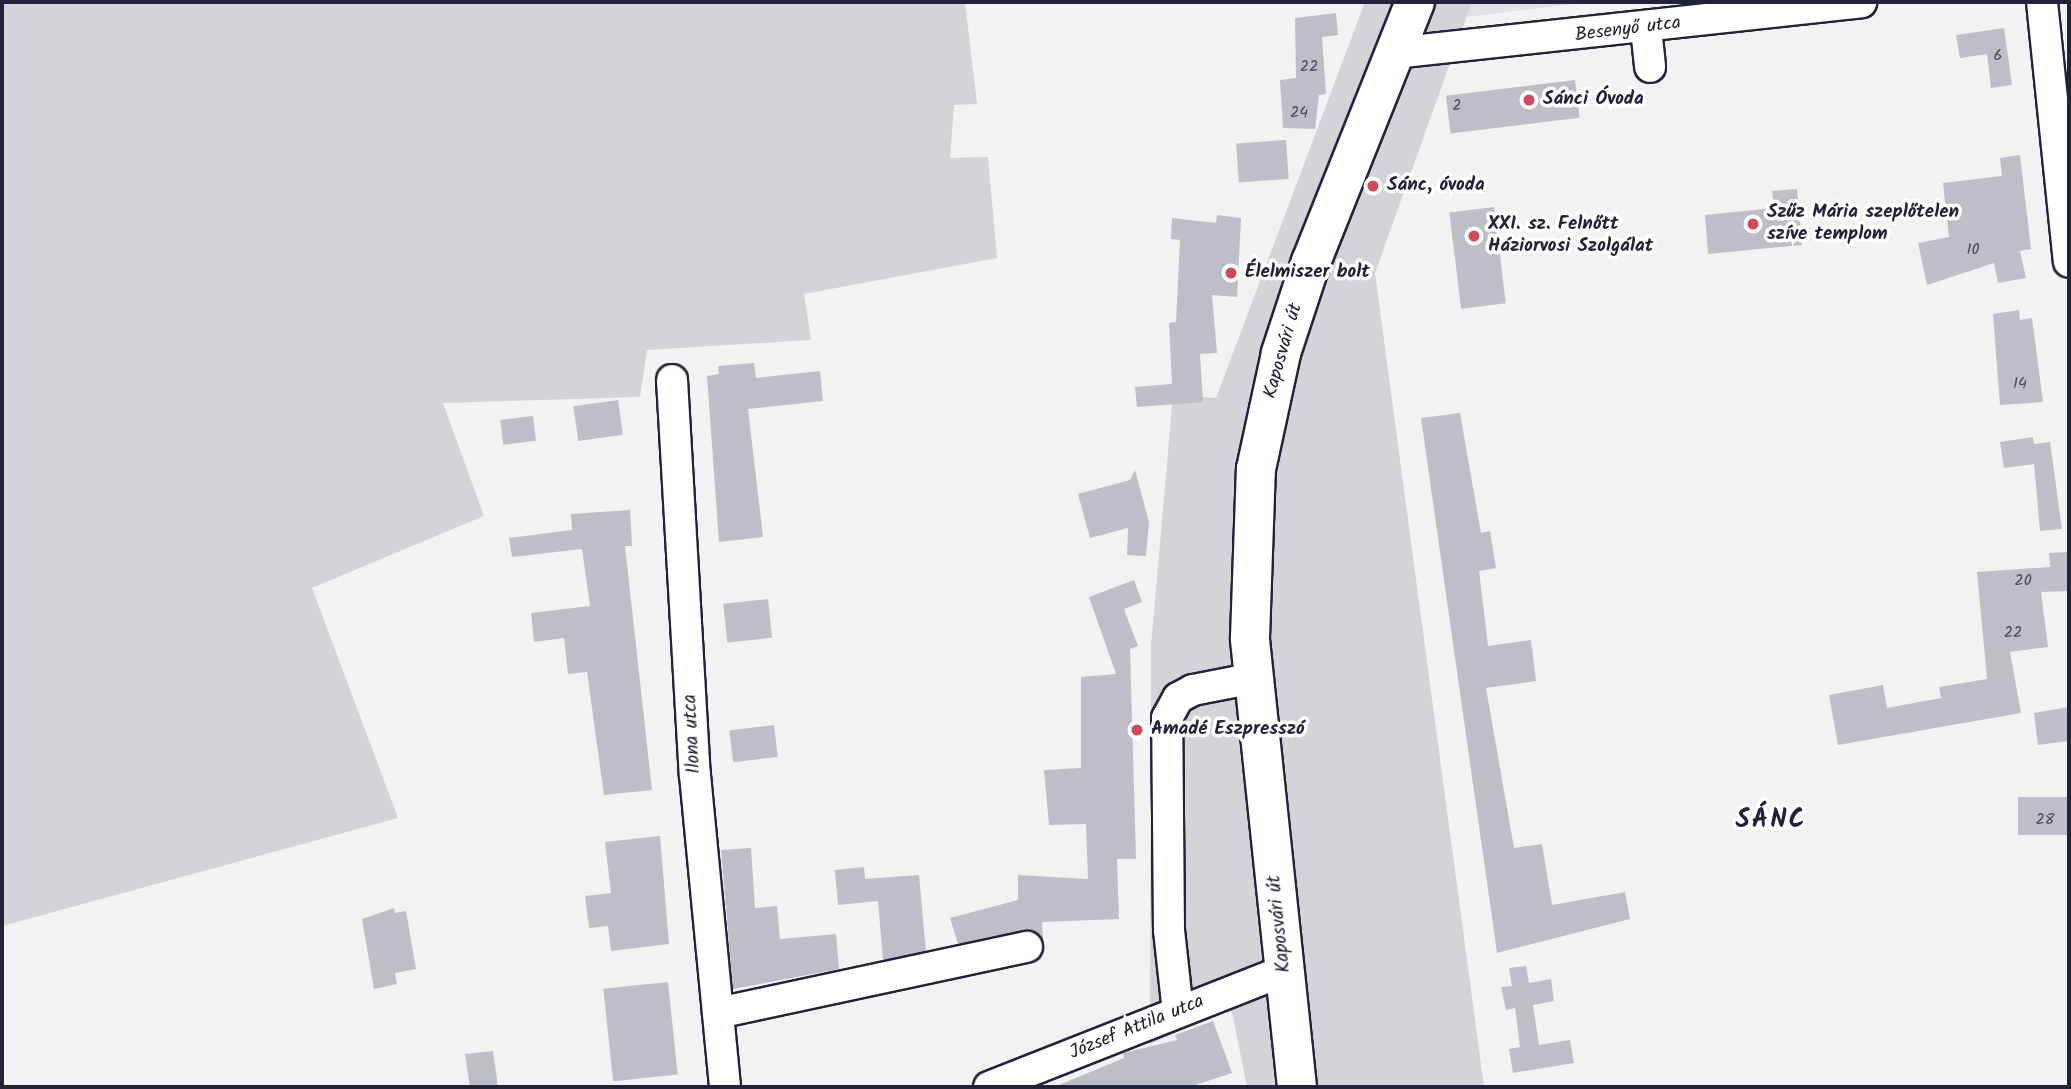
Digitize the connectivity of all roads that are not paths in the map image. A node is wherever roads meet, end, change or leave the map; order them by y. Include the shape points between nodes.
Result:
1 (1415, 2) edge
2 (1861, 2) edge
3 (2042, 2) edge
4 (1646, 28) junction
5 (1394, 53) junction
6 (1650, 67) dead end
7 (2069, 262) edge
8 (672, 380) dead end
9 (1254, 678) junction
10 (1027, 947) dead end
11 (1284, 971) junction
12 (1178, 1012) junction
13 (718, 1013) junction
14 (725, 1087) edge
15 (989, 1087) edge
16 (1297, 1087) edge

1 - 5 main road, Kaposvári út
2 - 4 street, Besenyő utca
3 - 7 street
4 - 5 street, Besenyő utca
4 - 6 street
5 - 9 main road, Kaposvári út via 1311,262 1271,391 1250,553
8 - 13 street, Ilona utca via 695,775
9 - 11 main road, Kaposvári út
9 - 12 street via 1193,691 1178,698 1167,718 1169,930
10 - 13 street
11 - 12 street, József Attila utca
11 - 16 main road, Kaposvári út
12 - 15 street, József Attila utca
13 - 14 street, Ilona utca

